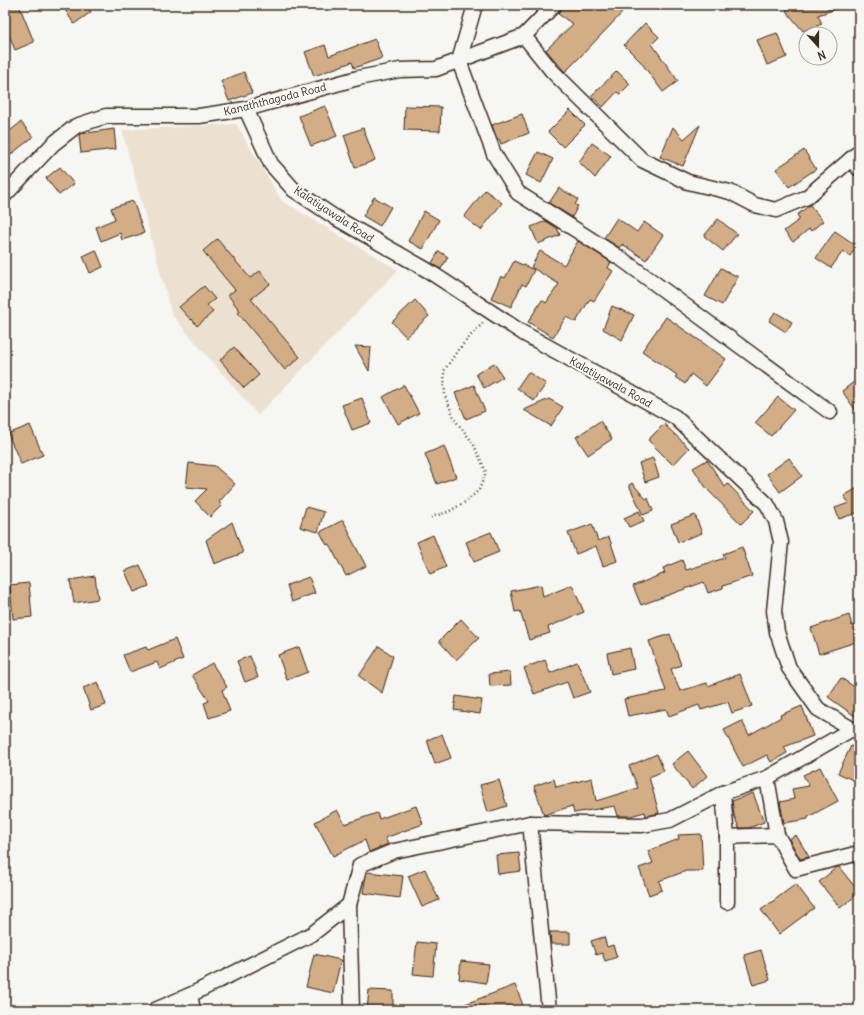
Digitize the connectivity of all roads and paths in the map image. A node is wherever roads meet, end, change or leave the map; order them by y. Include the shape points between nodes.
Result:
1 (475, 5) edge
2 (554, 5) edge
3 (524, 36) junction
4 (459, 61) junction
5 (246, 108) junction
6 (856, 160) edge
7 (5, 196) edge
8 (493, 314) junction
9 (830, 412) dead end
10 (431, 517) dead end
11 (855, 731) edge
12 (767, 778) junction
13 (723, 794) junction
14 (530, 823) junction
15 (777, 835) junction
16 (727, 837) junction
17 (859, 853) edge
18 (727, 902) dead end
19 (349, 905) junction
20 (190, 996) junction
21 (155, 1010) edge
22 (194, 1010) edge
23 (352, 1010) edge
24 (549, 1010) edge

1 - 4 street
2 - 3 street, Kanaththagoda Road
3 - 4 street, Kanaththagoda Road
3 - 6 street via 552,71 642,160 688,182 730,192 755,205 776,210 807,197
4 - 5 street, Kanaththagoda Road via 436,69 400,70 358,78
4 - 9 street via 494,154 518,193 623,260
5 - 7 street, Kanaththagoda Road via 199,116 106,116 76,126 53,144
5 - 8 street, Kalatiyawala Road via 271,164 294,190 336,218 427,270
8 - 10 path via 458,350 444,371 445,396 455,420 473,443 486,472 479,490 468,501 448,512
8 - 11 street, Kalatiyawala Road via 675,417 767,504 776,521 781,542 774,611 777,632 789,668 818,709
11 - 12 street
12 - 13 street
12 - 15 street
13 - 14 street via 670,820 642,825
13 - 16 street
14 - 19 street via 394,850 360,865
14 - 24 street
15 - 16 street
15 - 17 street via 796,869
16 - 18 street
19 - 20 street via 312,934
19 - 23 street
20 - 21 street
20 - 22 street

